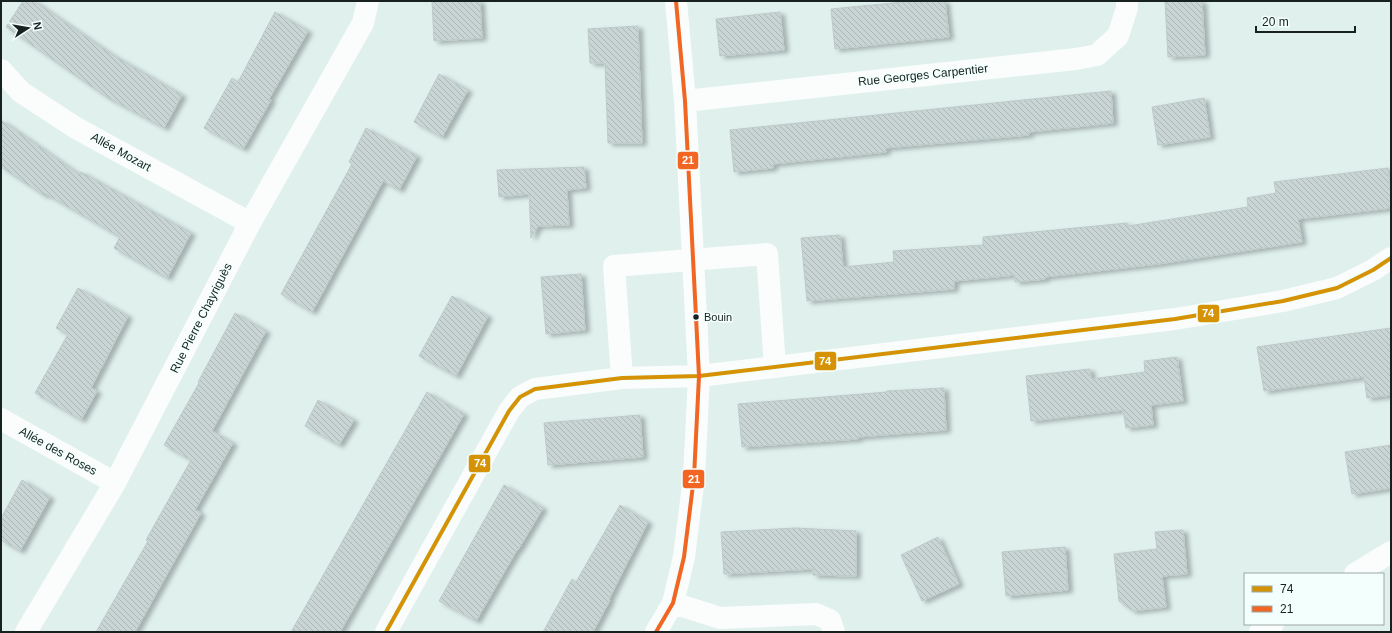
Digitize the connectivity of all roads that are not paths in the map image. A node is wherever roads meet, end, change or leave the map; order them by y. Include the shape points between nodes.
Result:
1 (368, 1) edge
2 (676, 1) edge
3 (1127, 1) edge
4 (1, 70) edge
5 (685, 100) junction
6 (250, 222) junction
7 (1391, 258) edge
8 (693, 260) junction
9 (775, 367) junction
10 (699, 376) junction
11 (622, 378) junction
12 (1, 419) edge
13 (115, 483) junction
14 (1391, 552) edge
15 (1357, 573) edge
16 (674, 603) junction
17 (1271, 625) edge
18 (26, 632) edge
19 (386, 632) edge
20 (656, 632) edge
21 (834, 632) edge
22 (1260, 632) edge

1 - 6 street, Rue Pierre Chayriguès via 363,23
2 - 5 street
3 - 5 street, Rue Georges Carpentier via 1118,36 1097,55
4 - 6 street, Allée Mozart via 21,92 76,128
5 - 8 street
6 - 13 street, Rue Pierre Chayriguès
7 - 9 street via 1337,288 1283,302 1175,319
8 - 9 street via 767,254
8 - 10 street
8 - 11 street via 614,266
9 - 10 street
10 - 11 street
10 - 16 street via 694,477 684,557
11 - 19 street via 535,389 520,397
12 - 13 street, Allée des Roses
13 - 18 street, Rue Pierre Chayriguès
14 - 15 street
16 - 20 street
16 - 21 street via 720,618 816,614 830,620
17 - 22 street

